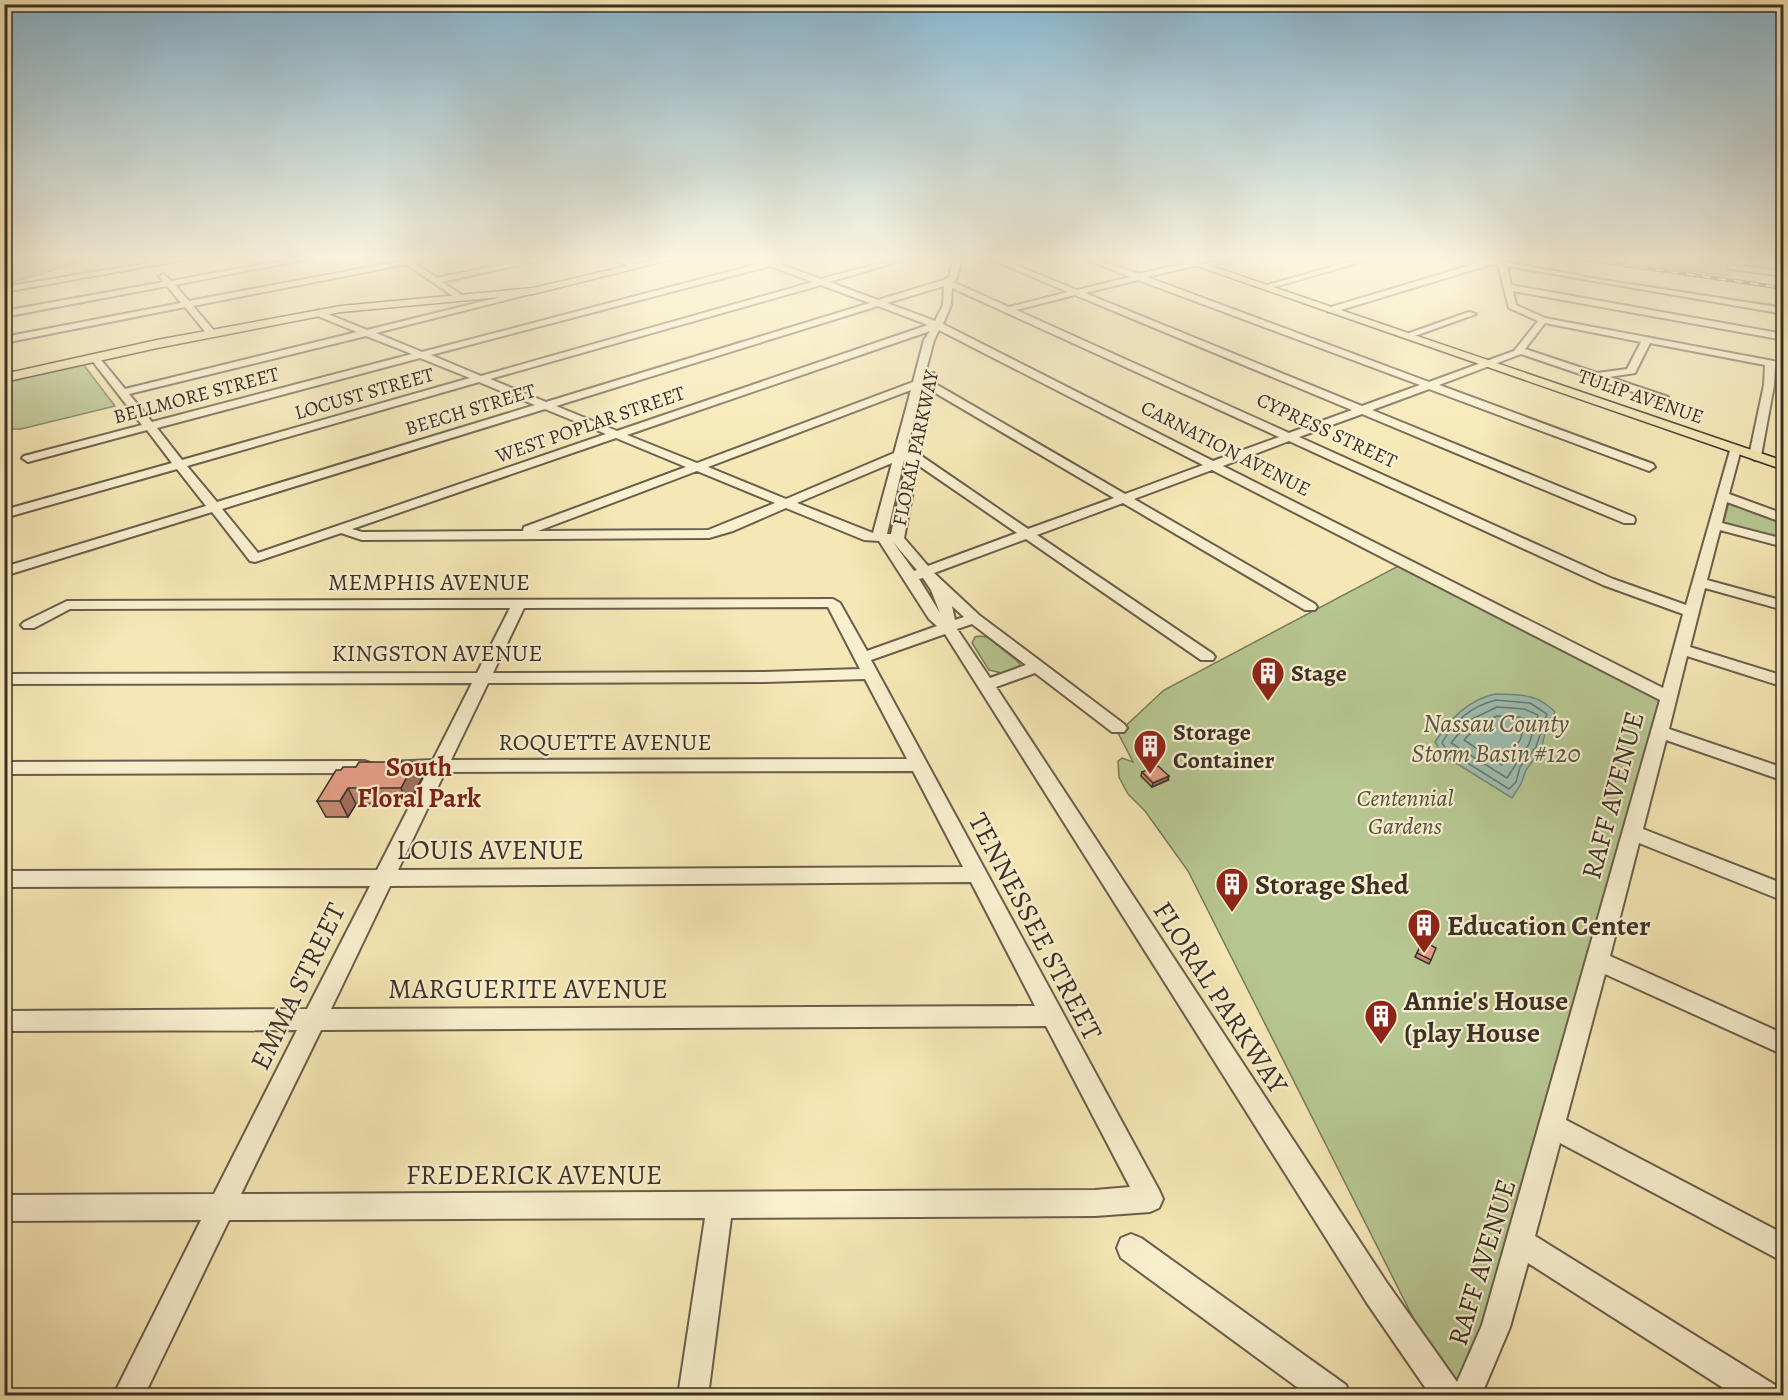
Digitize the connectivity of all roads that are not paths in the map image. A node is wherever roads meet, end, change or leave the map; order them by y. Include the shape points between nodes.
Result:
1 (91, 323) edge
2 (202, 323) edge
3 (263, 323) edge
4 (343, 323) edge
5 (402, 323) edge
6 (540, 323) edge
7 (675, 323) edge
8 (808, 323) edge
9 (933, 323) edge
10 (1042, 323) edge
11 (1152, 323) edge
12 (1263, 323) edge
13 (1369, 323) edge
14 (1444, 323) edge
15 (1541, 323) edge
16 (1560, 323) edge
17 (1708, 323) edge
18 (937, 325) junction
19 (211, 333) junction
20 (366, 333) junction
21 (1406, 336) junction
22 (1784, 337) edge
23 (4, 340) edge
24 (1647, 340) junction
25 (1521, 351) junction
26 (420, 355) junction
27 (94, 357) junction
28 (1770, 363) junction
29 (1486, 364) junction
30 (1784, 366) edge
31 (1598, 376) junction
32 (4, 378) edge
33 (479, 379) junction
34 (923, 384) junction
35 (1429, 385) junction
36 (124, 392) junction
37 (1664, 399) dead end
38 (544, 405) junction
39 (1361, 410) junction
40 (907, 424) junction
41 (921, 425) junction
42 (150, 426) junction
43 (616, 435) junction
44 (1290, 436) junction
45 (1735, 449) junction
46 (898, 456) junction
47 (1755, 456) junction
48 (914, 457) junction
49 (28, 458) dead end
50 (180, 464) junction
51 (1210, 465) junction
52 (1784, 466) edge
53 (696, 467) junction
54 (1649, 467) dead end
55 (1723, 496) junction
56 (1122, 498) junction
57 (786, 504) junction
58 (215, 507) junction
59 (4, 514) edge
60 (1629, 519) dead end
61 (1784, 519) edge
62 (1714, 525) junction
63 (343, 528) junction
64 (1025, 534) junction
65 (517, 535) junction
66 (875, 537) junction
67 (897, 538) junction
68 (1784, 543) edge
69 (4, 572) edge
70 (928, 575) junction
71 (911, 577) junction
72 (1700, 582) junction
73 (833, 603) joint
74 (519, 604) junction
75 (1784, 606) edge
76 (1310, 607) dead end
77 (1692, 612) junction
78 (974, 618) junction
79 (29, 625) dead end
80 (948, 627) junction
81 (1680, 649) junction
82 (1207, 657) dead end
83 (867, 666) junction
84 (1039, 666) junction
85 (483, 677) junction
86 (4, 679) edge
87 (1784, 682) edge
88 (986, 686) junction
89 (1667, 697) junction
90 (1118, 728) dead end
91 (1659, 732) junction
92 (918, 765) junction
93 (440, 766) junction
94 (4, 768) edge
95 (1784, 776) edge
96 (1631, 832) junction
97 (976, 874) junction
98 (385, 877) junction
99 (4, 879) edge
100 (1784, 893) edge
101 (1598, 961) junction
102 (1052, 1016) junction
103 (313, 1019) junction
104 (4, 1021) edge
105 (1784, 1045) edge
106 (1551, 1125) junction
107 (1065, 1203) joint
108 (720, 1204) junction
109 (221, 1207) junction
110 (4, 1208) edge
111 (1519, 1242) junction
112 (1131, 1248) dead end
113 (1784, 1249) edge
114 (128, 1395) edge
115 (693, 1395) edge
116 (1335, 1395) edge
117 (1449, 1395) edge
118 (1466, 1395) edge
119 (1764, 1395) edge

1 - 23 street
2 - 19 street
3 - 19 main road
4 - 20 street
5 - 20 street
6 - 26 street, BELLMORE STREET
7 - 33 street, LOCUST STREET
8 - 38 street, BEECH STREET
9 - 18 street, CARNATION AVENUE
10 - 44 street, CYPRESS STREET
11 - 39 street
12 - 35 street
13 - 21 main road, TULIP AVENUE
14 - 21 street
15 - 25 street
16 - 24 street
17 - 22 street
18 - 34 street, FLORAL PARKWAY via 929,340
18 - 43 street, WEST POPLAR STREET
18 - 51 street, CARNATION AVENUE
19 - 27 main road
20 - 26 street
20 - 36 street
21 - 29 main road, TULIP AVENUE
24 - 28 street
24 - 31 street via 1631,371
25 - 29 street
25 - 31 street
26 - 33 street
26 - 42 street, BELLMORE STREET
27 - 32 main road
27 - 36 street
28 - 30 street
28 - 47 street
29 - 35 street
29 - 45 main road, TULIP AVENUE
31 - 37 street
33 - 38 street
33 - 50 street, LOCUST STREET
34 - 40 street, FLORAL PARKWAY
34 - 41 street, FLORAL PARKWAY
34 - 53 street, FLORAL PARKWAY
34 - 56 street
35 - 39 street
35 - 54 street
36 - 42 street
38 - 43 street
38 - 58 street, BEECH STREET
39 - 44 street
39 - 60 street
40 - 41 street
40 - 46 street, FLORAL PARKWAY
41 - 48 street, FLORAL PARKWAY
42 - 49 street, BELLMORE STREET
42 - 50 street
43 - 53 street
43 - 63 street, WEST POPLAR STREET
44 - 51 street
44 - 77 street, CYPRESS STREET via 1608,582
45 - 47 main road, TULIP AVENUE
45 - 55 street, RAFF AVENUE
46 - 48 street
46 - 57 street
46 - 66 street, FLORAL PARKWAY via 880,533
47 - 52 main road, TULIP AVENUE
48 - 64 street
48 - 67 street, FLORAL PARKWAY
50 - 58 street
50 - 59 street, LOCUST STREET
51 - 56 street
51 - 89 street, CARNATION AVENUE
53 - 57 street
53 - 65 street, FLORAL PARKWAY
55 - 61 street
55 - 62 street, RAFF AVENUE
56 - 64 street
56 - 76 street
57 - 65 street via 709,534
57 - 66 street
58 - 63 street, WEST POPLAR STREET via 255,558
58 - 69 street, BEECH STREET
62 - 68 street
62 - 72 street, RAFF AVENUE
63 - 65 street via 362,536
64 - 70 street
64 - 82 street
66 - 67 street
66 - 71 street, FLORAL PARKWAY
67 - 70 street, FLORAL PARKWAY
70 - 71 street
70 - 78 street
70 - 80 street, FLORAL PARKWAY via 949,616
71 - 80 street, FLORAL PARKWAY via 936,619
72 - 75 street
72 - 77 street, RAFF AVENUE
73 - 74 street, MEMPHIS AVENUE
73 - 83 street, TENNESSEE STREET
74 - 79 street, MEMPHIS AVENUE via 67,605
74 - 85 street, EMMA STREET
77 - 81 street, RAFF AVENUE
78 - 80 street, KINGSTON AVENUE
78 - 84 street
80 - 83 street, KINGSTON AVENUE
80 - 88 street, FLORAL PARKWAY
81 - 87 street
81 - 89 street, RAFF AVENUE
83 - 85 street, KINGSTON AVENUE via 765,677
83 - 92 street, TENNESSEE STREET
84 - 88 street
84 - 90 street
85 - 86 street, KINGSTON AVENUE
85 - 93 street, EMMA STREET
88 - 117 street, FLORAL PARKWAY via 1377,1293
89 - 91 street, RAFF AVENUE
91 - 95 street
91 - 96 street, RAFF AVENUE
92 - 93 street, ROQUETTE AVENUE
92 - 97 street, TENNESSEE STREET
93 - 94 street, ROQUETTE AVENUE
93 - 98 street, EMMA STREET
96 - 100 street
96 - 101 street, RAFF AVENUE
97 - 98 street, LOUIS AVENUE
97 - 102 street, TENNESSEE STREET
98 - 99 street, LOUIS AVENUE
98 - 103 street, EMMA STREET
101 - 105 street
101 - 106 street, RAFF AVENUE
102 - 103 street, MARGUERITE AVENUE
102 - 107 street, TENNESSEE STREET via 1150,1199
103 - 104 street, MARGUERITE AVENUE
103 - 109 street, EMMA STREET
106 - 111 street, RAFF AVENUE
106 - 113 street
107 - 108 street, FREDERICK AVENUE
108 - 109 street, FREDERICK AVENUE
108 - 115 street
109 - 110 street, FREDERICK AVENUE
109 - 114 street, EMMA STREET
111 - 118 street, RAFF AVENUE via 1496,1327
111 - 119 street
112 - 116 street

